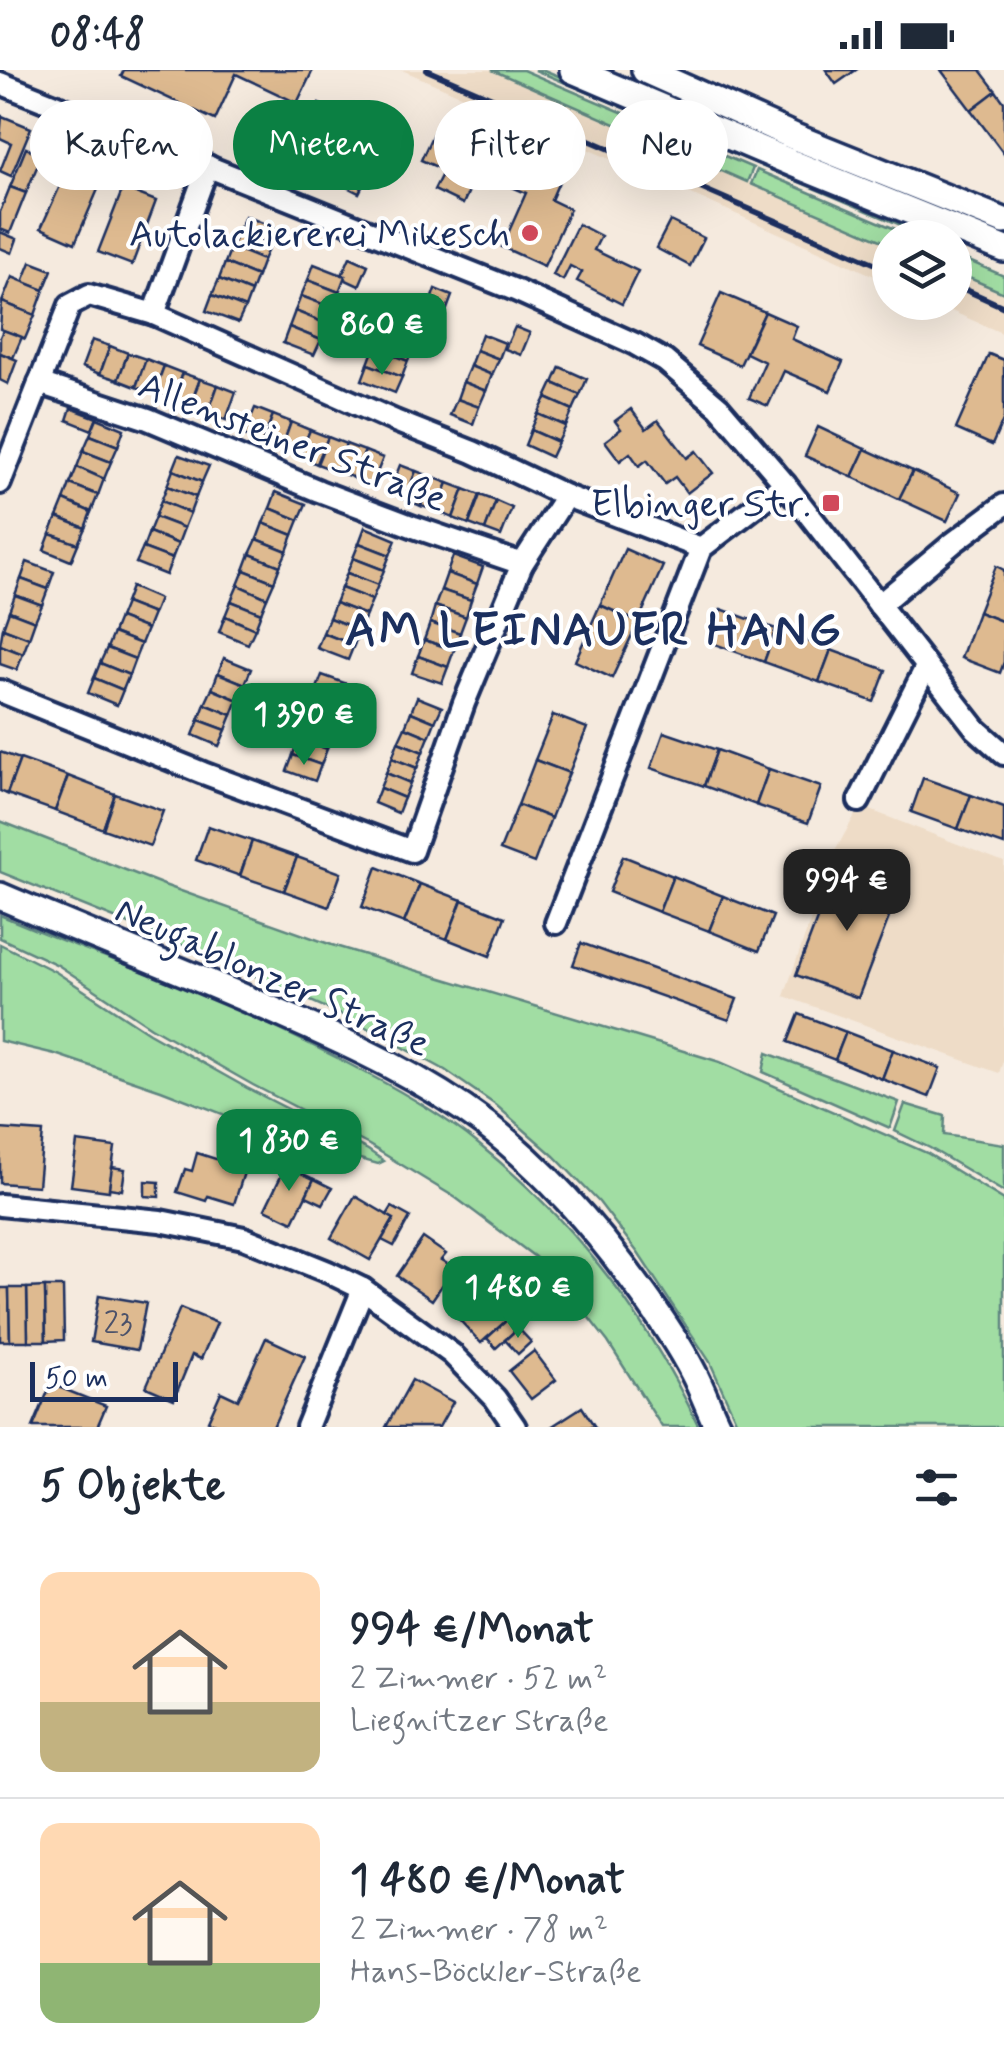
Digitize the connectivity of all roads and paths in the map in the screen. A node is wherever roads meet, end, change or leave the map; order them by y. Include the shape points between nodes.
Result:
1 (573, 70) edge
2 (645, 70) edge
3 (0, 83) edge
4 (43, 100) edge
5 (213, 168) edge
6 (199, 190) edge
7 (1004, 221) edge
8 (1004, 249) edge
9 (154, 314) junction
10 (39, 383) junction
11 (0, 483) edge
12 (785, 484) junction
13 (566, 496) junction
14 (1004, 505) edge
15 (701, 548) junction
16 (522, 564) junction
17 (879, 605) junction
18 (926, 667) junction
19 (0, 690) edge
20 (1004, 754) edge
21 (859, 801) dead end
22 (0, 896) edge
23 (556, 922) dead end
24 (0, 1204) edge
25 (363, 1289) junction
26 (306, 1427) edge
27 (515, 1427) edge
28 (718, 1427) edge

1 - 8 street
2 - 7 street
3 - 4 street
5 - 12 street via 516,290 665,360 719,407
6 - 9 street
9 - 10 street via 89,295 70,305
9 - 13 street
10 - 11 street
10 - 16 street, Allensteiner Straße
12 - 15 street
12 - 17 street
13 - 15 street
13 - 16 street
14 - 17 street
15 - 23 street
16 - 19 street via 412,851
17 - 18 street
18 - 20 street
18 - 21 street
22 - 28 street, Neugablonzer Straße via 342,1040 484,1124 537,1169 621,1264 684,1356
24 - 25 street via 244,1238
25 - 26 street
25 - 27 street via 452,1354

